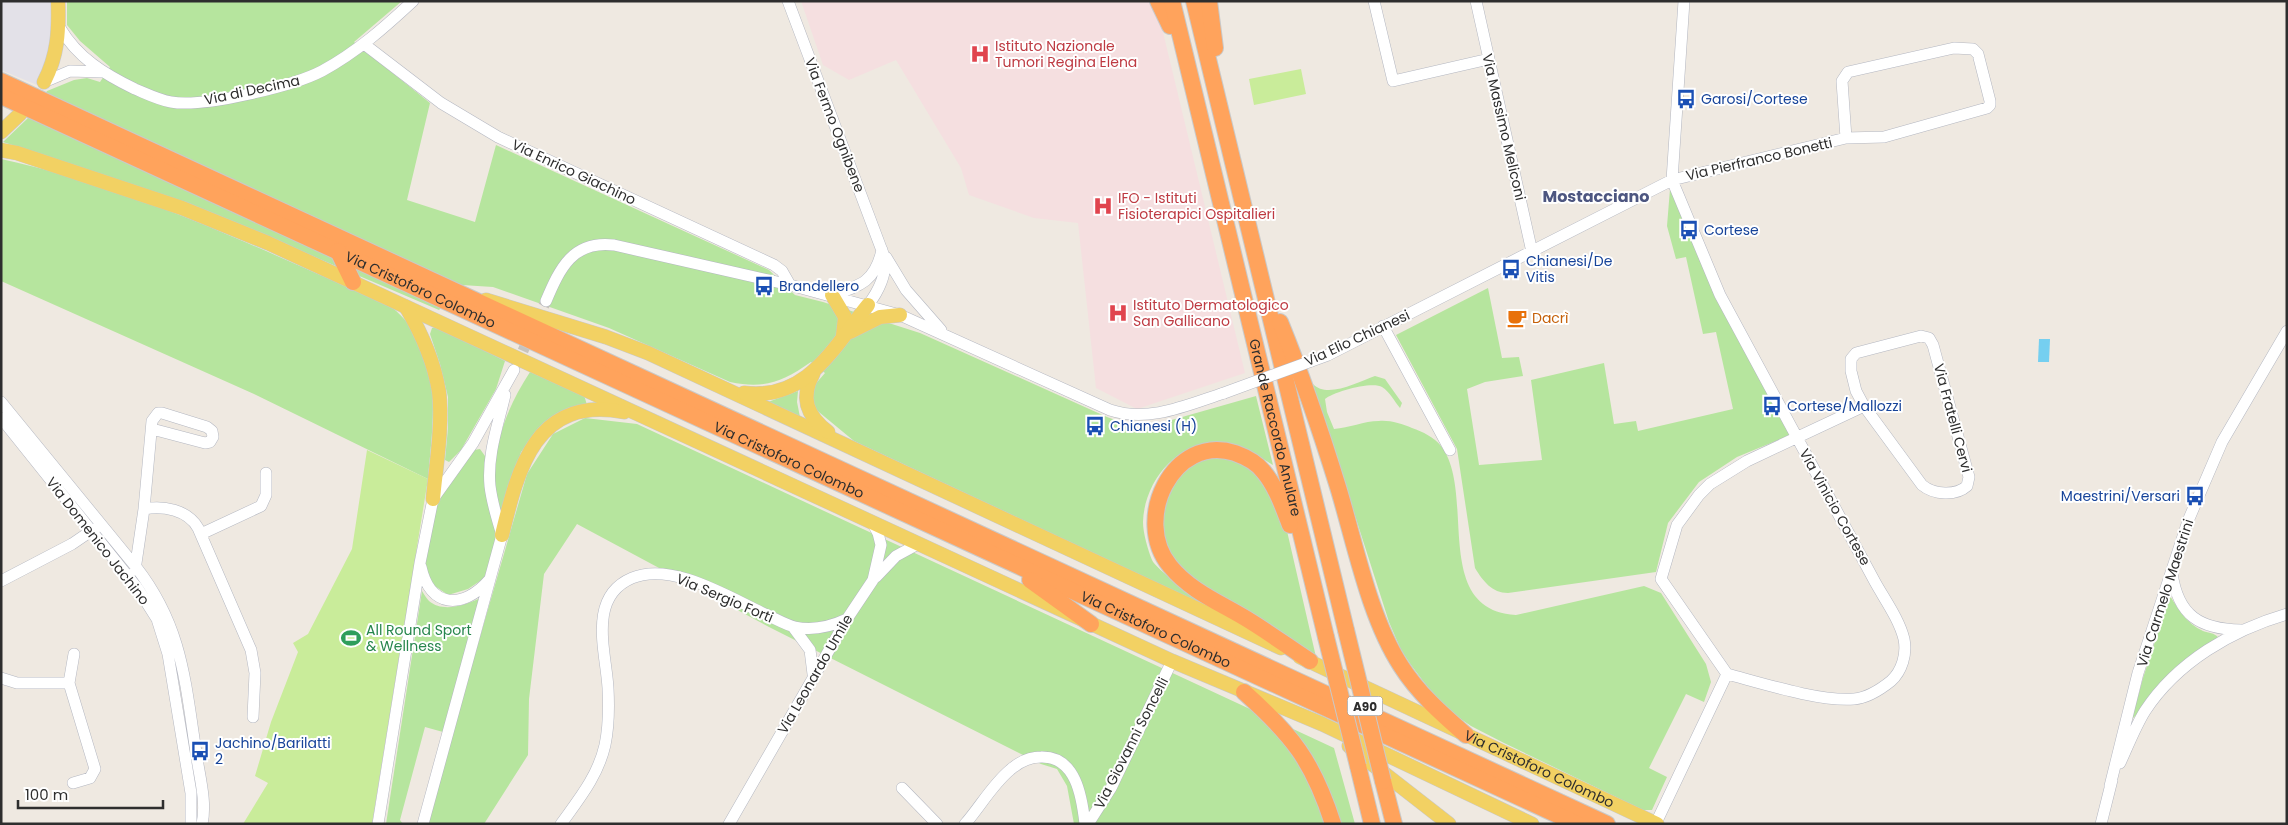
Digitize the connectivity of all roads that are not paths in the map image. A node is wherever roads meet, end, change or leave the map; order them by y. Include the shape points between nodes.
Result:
1 (58, 1) edge
2 (413, 1) edge
3 (788, 1) edge
4 (1158, 1) edge
5 (1172, 1) edge
6 (1194, 1) edge
7 (1209, 1) edge
8 (1374, 1) edge
9 (1476, 1) edge
10 (1684, 1) edge
11 (60, 28) junction
12 (364, 44) junction
13 (1186, 58) junction
14 (1489, 59) junction
15 (102, 72) junction
16 (1, 81) edge
17 (44, 82) joint
18 (1, 96) edge
19 (20, 114) dead end
20 (1224, 127) junction
21 (1, 132) edge
22 (1846, 138) junction
23 (1, 150) edge
24 (1672, 180) junction
25 (882, 249) junction
26 (338, 251) junction
27 (1532, 252) junction
28 (1259, 270) junction
29 (353, 282) junction
30 (790, 285) junction
31 (461, 293) junction
32 (832, 296) junction
33 (546, 301) tunnel mouth
34 (868, 305) junction
35 (406, 306) junction
36 (900, 315) junction
37 (1383, 326) junction
38 (2287, 331) edge
39 (945, 334) junction
40 (843, 336) junction
41 (816, 369) junction
42 (514, 370) tunnel mouth
43 (509, 382) junction
44 (731, 391) junction
45 (1, 402) edge
46 (1864, 406) junction
47 (639, 415) junction
48 (1, 418) edge
49 (152, 429) junction
50 (1797, 438) junction
51 (473, 443) junction
52 (854, 450) junction
53 (1450, 450) dead end
54 (491, 454) junction
55 (266, 473) dead end
56 (433, 499) junction
57 (144, 510) junction
58 (872, 522) junction
59 (96, 528) junction
60 (201, 534) junction
61 (502, 535) junction
62 (918, 544) junction
63 (987, 551) junction
64 (420, 563) junction
65 (136, 567) junction
66 (2172, 569) junction
67 (490, 579) junction
68 (130, 580) junction
69 (873, 580) junction
70 (1, 582) edge
71 (1314, 587) junction
72 (2287, 614) edge
73 (847, 619) junction
74 (1091, 624) junction
75 (793, 627) junction
76 (2241, 630) junction
77 (74, 654) dead end
78 (1172, 661) junction
79 (1310, 661) junction
80 (1727, 674) junction
81 (813, 676) junction
82 (1, 678) edge
83 (69, 683) junction
84 (1244, 692) junction
85 (2126, 716) junction
86 (253, 717) dead end
87 (185, 720) junction
88 (2139, 722) junction
89 (1322, 724) junction
90 (1466, 735) junction
91 (73, 783) dead end
92 (2110, 786) junction
93 (902, 788) dead end
94 (191, 824) edge
95 (202, 824) edge
96 (378, 824) edge
97 (423, 824) edge
98 (561, 824) edge
99 (729, 824) edge
100 (938, 824) edge
101 (965, 824) edge
102 (1087, 824) edge
103 (1333, 824) edge
104 (1372, 824) edge
105 (1394, 824) edge
106 (1449, 824) edge
107 (1532, 824) edge
108 (1577, 824) edge
109 (1607, 824) edge
110 (1657, 824) edge
111 (2101, 824) edge

1 - 11 main road
2 - 12 street, Via di Decima
3 - 25 street, Via Fermo Ognibene
4 - 13 highway
5 - 13 highway, Grande Raccordo Anulare / A90
6 - 20 highway, Grande Raccordo Anulare / A90
7 - 20 highway
8 - 14 street via 1393,81
9 - 14 street, Via Massimo Meliconi
10 - 24 street
11 - 15 street, Via di Decima via 76,50
11 - 17 main road via 55,56
12 - 15 street, Via di Decima via 305,78 245,95 198,102 167,101
12 - 30 street, Via Enrico Giachino via 431,96 486,130 774,265
13 - 71 highway, Grande Raccordo Anulare / A90
14 - 27 street, Via Massimo Meliconi
15 - 17 street, Via di Decima via 70,71
16 - 31 highway, Via Cristoforo Colombo
18 - 26 highway, Via Cristoforo Colombo
19 - 21 main road
20 - 28 highway, Grande Raccordo Anulare / A90
22 - 22 street, Via Pierfranco Bonetti via 1884,137 1989,106 1978,54 1968,48 1954,48 1848,72 1842,81
22 - 24 street, Via Pierfranco Bonetti
23 - 29 main road, Via Cristoforo Colombo via 24,155 226,225
24 - 27 street, Via Elio Chianesi
24 - 50 street, Via Vinicio Cortese via 1720,295
25 - 32 street via 878,264 868,279
25 - 34 street via 885,271
25 - 39 street via 909,294
26 - 29 highway
26 - 63 highway, Via Cristoforo Colombo
27 - 37 street, Via Elio Chianesi
28 - 90 highway via 1323,441 1387,641 1414,684
28 - 105 highway, Grande Raccordo Anulare / A90, bridge
29 - 35 main road, Via Cristoforo Colombo
30 - 32 street, Via Elio Chianesi
30 - 33 street, Via Elio Chianesi via 601,244 586,248 570,258
31 - 44 main road, Via Cristoforo Colombo via 614,340
31 - 109 highway, Via Cristoforo Colombo
32 - 34 street, Via Elio Chianesi
32 - 40 main road via 845,317
34 - 36 street, Via Elio Chianesi
34 - 40 main road
35 - 47 main road, Via Cristoforo Colombo
35 - 56 main road via 424,339 439,392
36 - 39 street, Via Elio Chianesi
36 - 40 main road via 887,315
37 - 39 street, Via Elio Chianesi, bridge via 1328,355 1224,393 1158,413 1135,416 1081,397
37 - 53 street
38 - 66 street, Via Carmelo Maestrini via 2215,456
40 - 41 main road
41 - 44 main road via 793,387 774,394
41 - 52 main road via 806,390 808,411 818,424
42 - 43 street
43 - 51 street
43 - 54 street
44 - 52 main road, Via Cristoforo Colombo
45 - 59 street, Via Domenico Jachino
46 - 46 street, Via Fratelli Cervi via 1928,490 1943,493 1966,487 1969,477 1936,353 1928,338 1921,336 1861,350 1854,355 1852,381
46 - 50 street
47 - 58 main road, Via Cristoforo Colombo
47 - 61 main road via 614,410 585,411 566,417 545,431 522,464
48 - 59 street, Via Domenico Jachino
49 - 49 street via 153,417 160,413 209,428 213,437 205,443
49 - 57 street, Via Domenico Jachino
50 - 80 street via 1740,464 1703,491 1675,530 1661,578
50 - 80 street, Via Vinicio Cortese via 1900,629 1904,644 1902,664 1893,679 1883,687 1852,700 1817,696
51 - 54 street via 484,446
51 - 56 street
52 - 79 main road, Via Cristoforo Colombo
54 - 61 street via 490,486
55 - 60 street via 266,495 261,506
56 - 64 street
57 - 60 street via 161,508 186,514
57 - 65 street, Via Domenico Jachino
58 - 62 main road, Via Cristoforo Colombo
58 - 69 street, Via Leonardo Umile via 881,545
59 - 65 street, Via Domenico Jachino
59 - 68 street, Via Domenico Jachino
59 - 70 street
60 - 86 street via 251,650 255,673
61 - 67 street
62 - 69 street via 896,556
62 - 74 main road, Via Cristoforo Colombo
63 - 74 highway
63 - 108 highway, Via Cristoforo Colombo
64 - 67 street via 429,589 446,600 458,600 474,594
64 - 96 street
65 - 68 street
65 - 87 street, Via Domenico Jachino via 158,597 173,632 181,660
66 - 76 street via 2179,598 2193,618 2215,628
66 - 85 street, Via Carmelo Maestrini
67 - 97 street
68 - 87 street, Via Domenico Jachino via 151,608 160,627
69 - 73 street, Via Leonardo Umile
71 - 79 highway via 1281,502 1257,465 1231,452 1210,451 1192,457 1171,476 1157,502 1154,519 1156,538 1168,564 1183,580 1214,602 1249,620
71 - 104 highway, Grande Raccordo Anulare / A90, bridge
72 - 76 street
73 - 75 street, Via Sergio Forti via 823,628
73 - 81 street, Via Leonardo Umile
74 - 78 main road, Via Cristoforo Colombo
75 - 81 street via 810,650
75 - 98 street, Via Sergio Forti via 708,588 671,575 646,574 620,586 608,602 602,625 609,702 605,745 593,777
76 - 88 street via 2182,670 2152,701
77 - 83 street
78 - 84 main road, Via Cristoforo Colombo
78 - 102 street, Via Giovanni Soncelli via 1111,788
79 - 90 main road, Via Cristoforo Colombo
80 - 110 street
81 - 99 street, Via Leonardo Umile
82 - 83 street via 17,683
83 - 91 street via 94,769 90,778
84 - 89 main road, Via Cristoforo Colombo
84 - 103 highway via 1302,753 1321,788
85 - 88 street via 2131,725
85 - 92 street, Via Carmelo Maestrini
87 - 94 street, Via Domenico Jachino
87 - 95 street, Via Domenico Jachino via 203,797
88 - 92 street
89 - 106 main road
89 - 107 main road, Via Cristoforo Colombo
90 - 110 main road, Via Cristoforo Colombo
92 - 111 street
93 - 100 street
101 - 102 street via 1010,770 1026,760 1045,757 1060,760 1072,774

